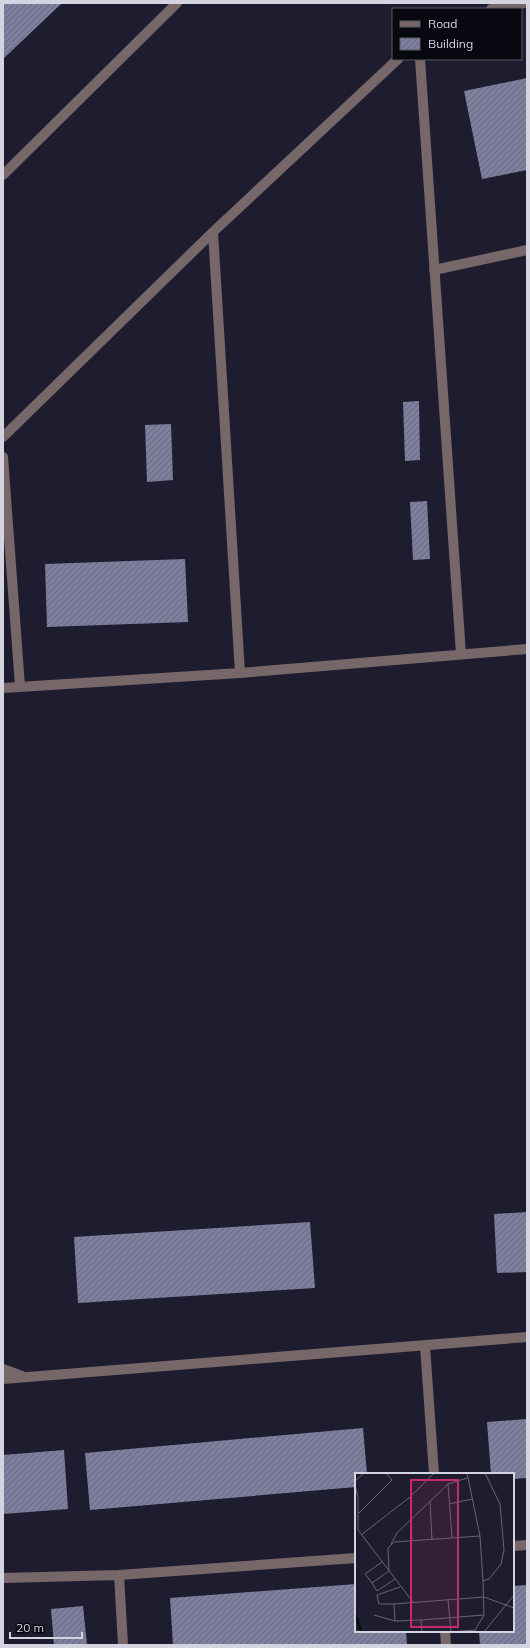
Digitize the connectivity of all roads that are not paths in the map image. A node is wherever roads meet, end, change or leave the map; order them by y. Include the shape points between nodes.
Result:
1 (177, 3) edge
2 (524, 3) edge
3 (496, 8) edge
4 (397, 60) edge
5 (420, 60) edge
6 (3, 175) edge
7 (213, 232) junction
8 (527, 250) edge
9 (434, 270) junction
10 (3, 437) edge
11 (3, 457) edge
12 (527, 649) edge
13 (461, 654) junction
14 (240, 673) junction
15 (20, 686) junction
16 (3, 688) edge
17 (527, 1337) edge
18 (425, 1346) junction
19 (3, 1369) edge
20 (26, 1378) junction
21 (3, 1380) edge
22 (434, 1473) edge
23 (527, 1545) edge
24 (514, 1546) edge
25 (355, 1558) edge
26 (119, 1575) junction
27 (3, 1578) edge
28 (446, 1632) edge
29 (123, 1645) edge
30 (446, 1645) edge

1 - 6 lane
2 - 3 lane
4 - 7 lane
5 - 9 lane
7 - 10 lane
7 - 14 lane
8 - 9 lane
9 - 13 lane
11 - 15 lane
12 - 13 lane
13 - 14 lane
14 - 15 lane
15 - 16 lane
17 - 18 lane
18 - 20 lane
18 - 22 lane
19 - 20 lane
20 - 21 lane
23 - 24 lane
25 - 26 lane
26 - 27 lane
26 - 29 lane
28 - 30 lane

